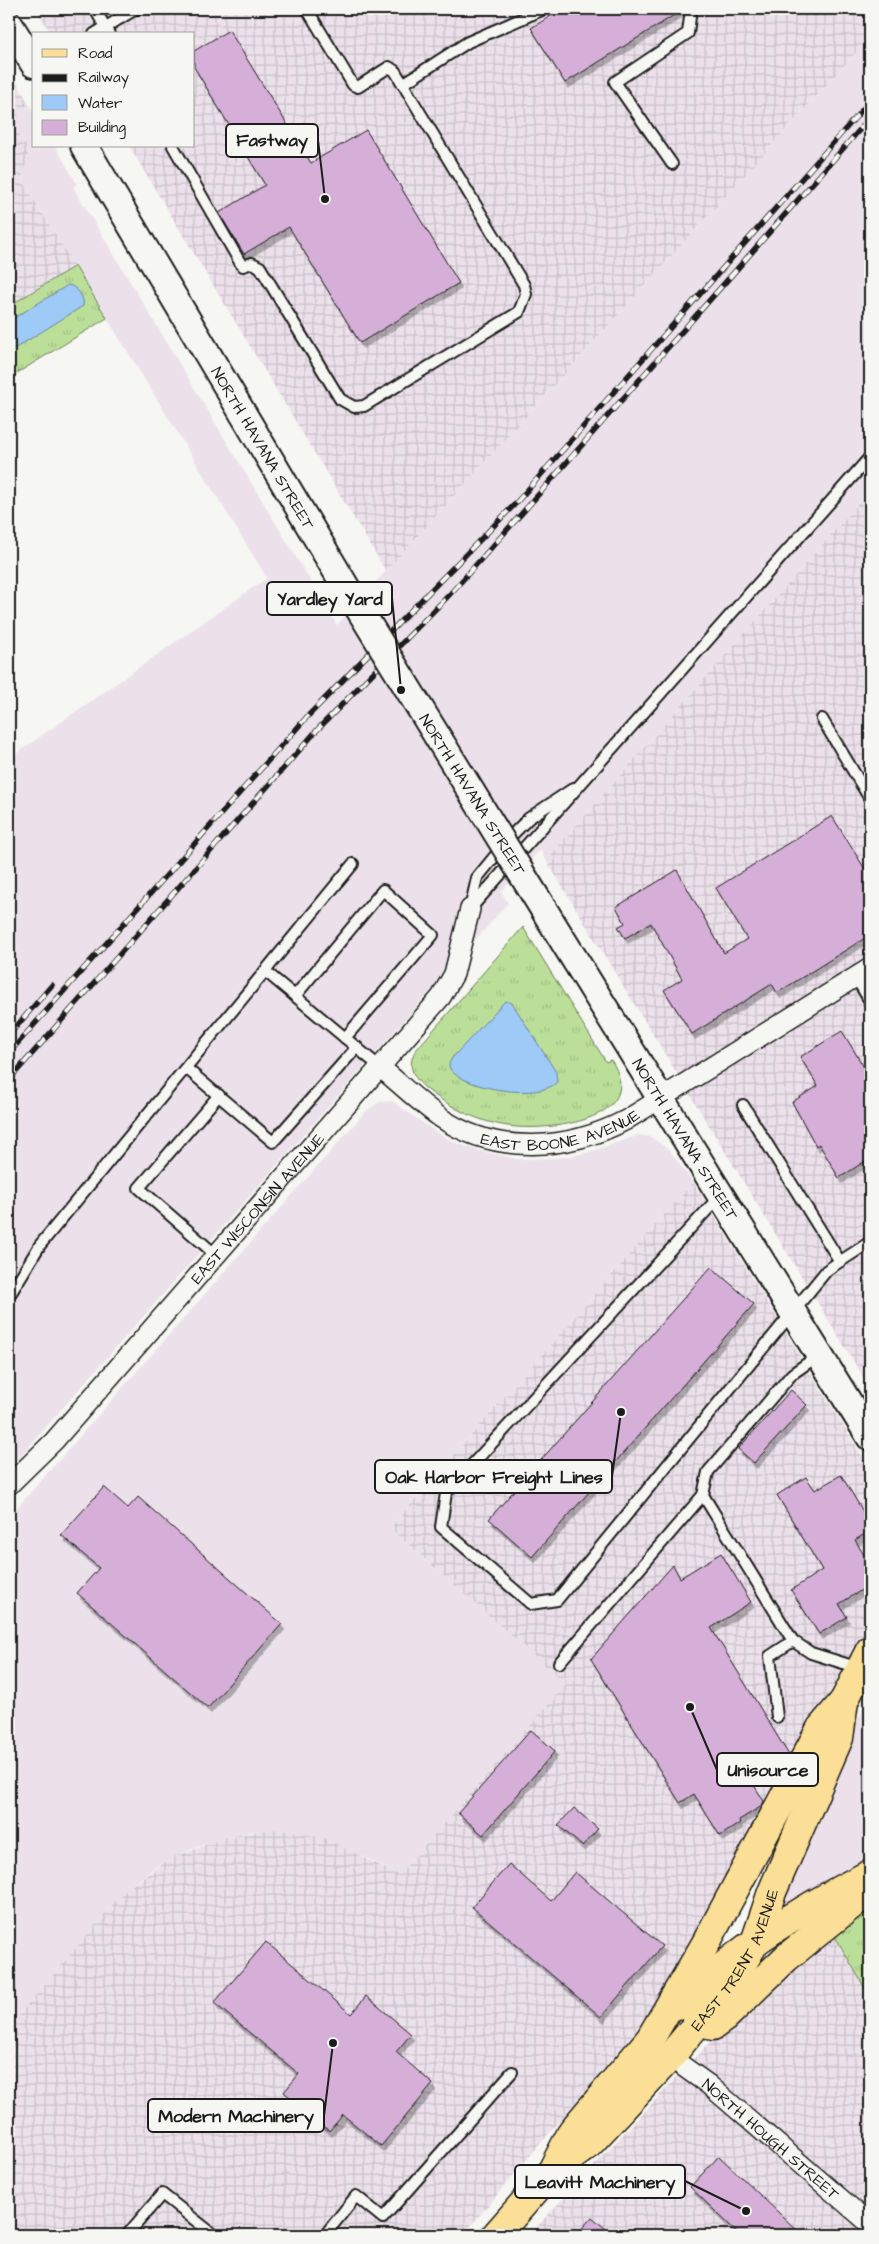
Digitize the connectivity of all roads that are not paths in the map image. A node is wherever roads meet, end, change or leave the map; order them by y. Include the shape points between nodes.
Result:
1 (95, 9) edge
2 (136, 9) edge
3 (307, 9) edge
4 (544, 9) edge
5 (692, 9) edge
6 (9, 24) edge
7 (107, 30) edge
8 (32, 61) edge
9 (403, 84) junction
10 (85, 148) edge
11 (174, 148) edge
12 (672, 164) dead end
13 (870, 457) edge
14 (822, 719) dead end
15 (594, 772) junction
16 (870, 799) edge
17 (353, 864) dead end
18 (470, 909) junction
19 (265, 971) junction
20 (863, 973) edge
21 (295, 996) junction
22 (870, 1001) edge
23 (345, 1038) junction
24 (356, 1047) junction
25 (380, 1067) junction
26 (186, 1068) junction
27 (218, 1095) junction
28 (661, 1098) junction
29 (743, 1105) dead end
30 (721, 1195) junction
31 (870, 1242) edge
32 (216, 1255) junction
33 (839, 1260) junction
34 (9, 1296) edge
35 (792, 1310) junction
36 (820, 1355) junction
37 (870, 1437) edge
38 (9, 1486) edge
39 (703, 1495) junction
40 (793, 1641) junction
41 (865, 1659) edge
42 (559, 1663) dead end
43 (844, 1701) junction
44 (777, 1717) dead end
45 (870, 1874) edge
46 (870, 1890) edge
47 (755, 1942) junction
48 (650, 2039) junction
49 (676, 2051) junction
50 (512, 2072) dead end
51 (551, 2172) junction
52 (870, 2224) edge
53 (127, 2235) edge
54 (214, 2235) edge
55 (325, 2235) edge
56 (496, 2235) edge

1 - 7 lane
2 - 7 lane
3 - 9 lane via 353,85 358,87 389,68 395,71
4 - 9 lane via 468,42
5 - 12 lane via 688,33 615,82
6 - 8 street
9 - 11 lane via 524,285 526,294 519,312 364,406 354,407 340,399 260,267 252,263 241,264
10 - 28 street, NORTH HAVANA STREET, bridge via 318,540
13 - 15 lane
14 - 16 lane
15 - 18 lane
15 - 18 lane via 529,818 513,834 477,878
17 - 19 lane
18 - 25 street, EAST WISCONSIN AVENUE via 450,985
19 - 21 lane
19 - 26 lane
20 - 22 lane
20 - 28 street, EAST BOONE AVENUE
21 - 23 lane
21 - 23 lane via 384,890 433,935
23 - 24 lane
24 - 25 lane
24 - 27 lane via 273,1142
25 - 28 street, EAST BOONE AVENUE via 426,1106 459,1128 521,1145 543,1145 589,1137 614,1127
25 - 32 street, EAST WISCONSIN AVENUE
26 - 27 lane
26 - 34 lane via 40,1245
27 - 32 lane via 139,1188
28 - 30 street, NORTH HAVANA STREET
29 - 33 lane
30 - 35 street, NORTH HAVANA STREET
30 - 35 lane via 446,1493 441,1527 531,1604 557,1600
31 - 33 lane
32 - 38 street, EAST WISCONSIN AVENUE via 54,1441
33 - 35 lane
35 - 36 street, NORTH HAVANA STREET
36 - 37 street, NORTH HAVANA STREET
36 - 39 lane via 792,1374 708,1472
39 - 40 lane
39 - 42 lane
40 - 41 lane via 810,1653
40 - 44 lane via 770,1656
41 - 43 main road, EAST TRENT AVENUE
43 - 47 main road, EAST TRENT AVENUE via 839,1738 772,1892
43 - 48 main road, EAST TRENT AVENUE via 820,1728 729,1902
45 - 47 main road
46 - 49 main road via 786,1958 724,2018
47 - 48 main road via 722,1966
47 - 49 main road, EAST TRENT AVENUE via 730,1984
48 - 51 main road, EAST TRENT AVENUE via 573,2130
49 - 51 main road, EAST TRENT AVENUE via 589,2144
49 - 52 street, NORTH HOUGH STREET via 709,2085
50 - 55 lane via 383,2218 356,2196
51 - 56 main road, EAST TRENT AVENUE
53 - 54 lane via 162,2194

